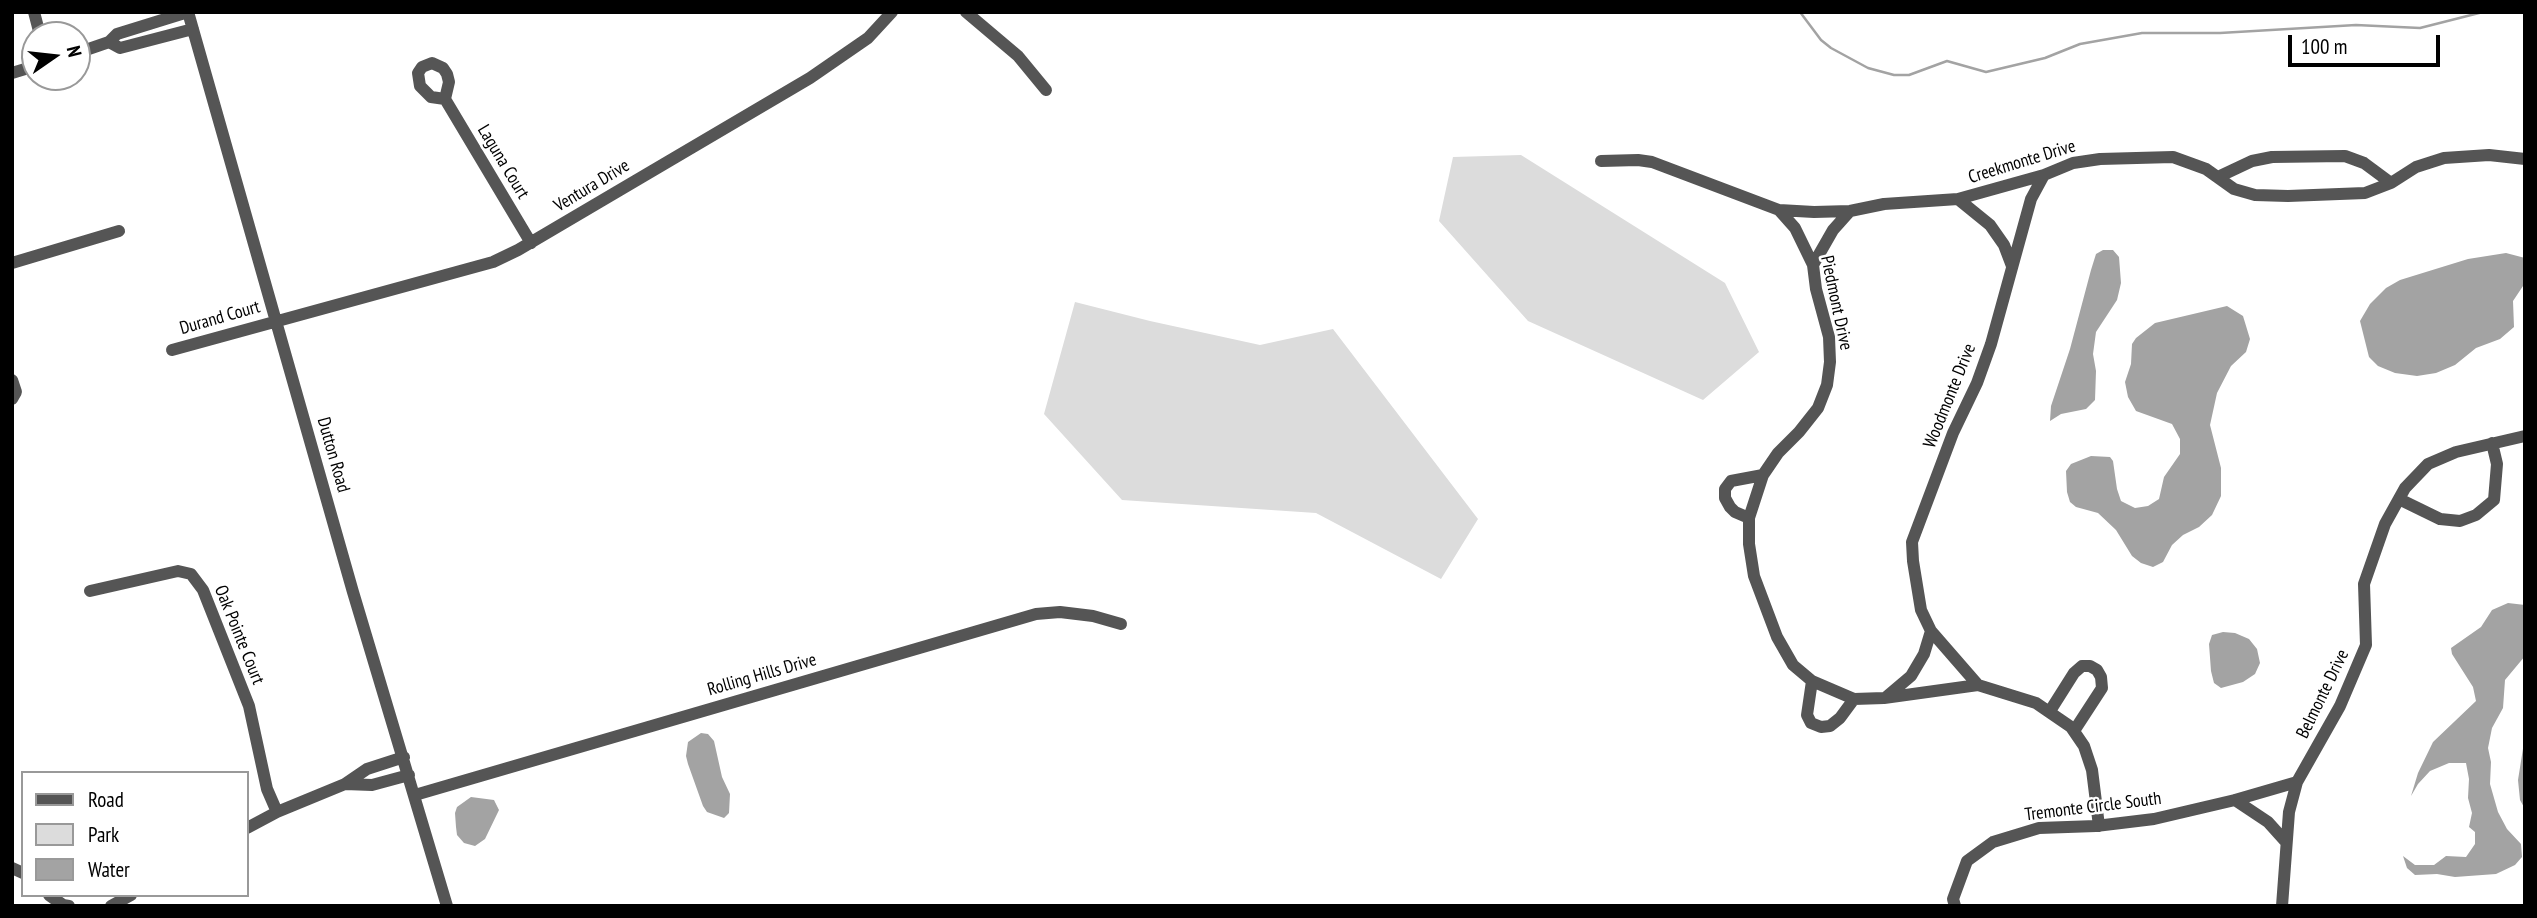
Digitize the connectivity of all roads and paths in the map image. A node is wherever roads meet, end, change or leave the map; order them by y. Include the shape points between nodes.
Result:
1 (188, 12) edge
2 (892, 12) edge
3 (966, 12) edge
4 (193, 29) junction
5 (109, 42) junction
6 (91, 48) edge
7 (1046, 90) dead end
8 (445, 99) dead end
9 (2525, 159) edge
10 (1601, 161) dead end
11 (2044, 175) junction
12 (2218, 177) junction
13 (2391, 183) junction
14 (1958, 199) junction
15 (1779, 210) junction
16 (1850, 211) junction
17 (119, 231) dead end
18 (531, 243) junction
19 (12, 263) edge
20 (1813, 265) junction
21 (2012, 266) junction
22 (276, 320) junction
23 (172, 350) dead end
24 (12, 380) edge
25 (13, 398) edge
26 (2525, 436) edge
27 (2492, 443) junction
28 (1763, 475) junction
29 (2399, 499) junction
30 (1749, 518) junction
31 (90, 591) dead end
32 (1121, 624) dead end
33 (1931, 631) junction
34 (1812, 681) junction
35 (1978, 685) junction
36 (1884, 698) junction
37 (1854, 699) junction
38 (2050, 711) junction
39 (2074, 731) junction
40 (404, 757) junction
41 (367, 769) junction
42 (409, 775) junction
43 (2297, 782) junction
44 (345, 784) junction
45 (372, 785) junction
46 (415, 795) junction
47 (2235, 800) junction
48 (277, 811) junction
49 (2099, 826) junction
50 (248, 827) edge
51 (2286, 842) junction
52 (52, 897) edge
53 (127, 897) edge
54 (69, 906) edge
55 (111, 906) edge
56 (447, 906) edge
57 (1955, 906) edge
58 (2282, 906) edge

1 - 4 street, Dutton Road
1 - 5 street via 117,34
2 - 18 street, Ventura Drive via 868,38 810,78
3 - 7 street via 1017,56
4 - 5 street via 120,48
4 - 22 street, Dutton Road
5 - 6 street
8 - 18 street, Laguna Court
9 - 13 street, Creekmonte Drive via 2488,155 2444,158 2416,167
10 - 15 street, Creekmonte Drive via 1652,162
11 - 12 street, Creekmonte Drive via 2086,160 2173,157
11 - 14 street, Creekmonte Drive
11 - 21 street, Woodmonte Drive via 2031,198
12 - 13 street, Creekmonte Drive via 2234,189 2255,195 2365,193
12 - 13 street via 2272,157 2345,156 2364,163
14 - 16 street, Creekmonte Drive
14 - 21 street, Creekmonte Drive via 1990,225
15 - 16 street, Creekmonte Drive
15 - 20 street, Piedmont Drive via 1795,228
16 - 20 street
17 - 19 street
18 - 22 street, Ventura Drive via 493,262
20 - 28 street, Piedmont Drive via 1829,337 1827,385 1818,408
21 - 33 street, Woodmonte Drive via 1982,370 1912,542 1915,584
22 - 23 street, Durand Court
22 - 40 street, Dutton Road
24 - 25 street
26 - 27 street, Belmonte Drive
27 - 29 street, Belmonte Drive via 2428,464
27 - 29 street via 2497,464 2494,500 2476,515 2460,521 2440,519
28 - 30 street, Piedmont Drive
28 - 30 street via 1731,481 1726,489 1730,507
29 - 43 street, Belmonte Drive via 2364,584 2366,645 2340,706
30 - 34 street, Piedmont Drive via 1754,576 1777,637 1793,665
31 - 48 street, Oak Pointe Court via 178,570 191,574 204,590 249,706 267,789
32 - 46 street, Rolling Hills Drive via 1060,612 1036,614
33 - 35 street, Woodmonte Drive
33 - 36 street via 1910,676
34 - 37 street, Piedmont Drive
34 - 37 street via 1807,715 1811,723 1830,726
35 - 36 street, Piedmont Drive
35 - 38 street via 2036,702
36 - 37 street, Piedmont Drive
38 - 39 street
38 - 39 street via 2082,666 2097,670 2102,688
39 - 49 street via 2092,771
40 - 41 street
40 - 42 street, Dutton Road
41 - 44 street
41 - 45 street
42 - 45 street
42 - 46 street, Dutton Road
43 - 47 street, Tremonte Circle South
43 - 51 street, Belmonte Drive
44 - 45 street
44 - 48 street
46 - 56 street, Dutton Road
47 - 49 street, Tremonte Circle South
47 - 51 street
48 - 50 street
49 - 57 street, Tremonte Circle South via 2039,828 1993,842 1967,861
51 - 58 street, Belmonte Drive
52 - 54 street
53 - 55 street

